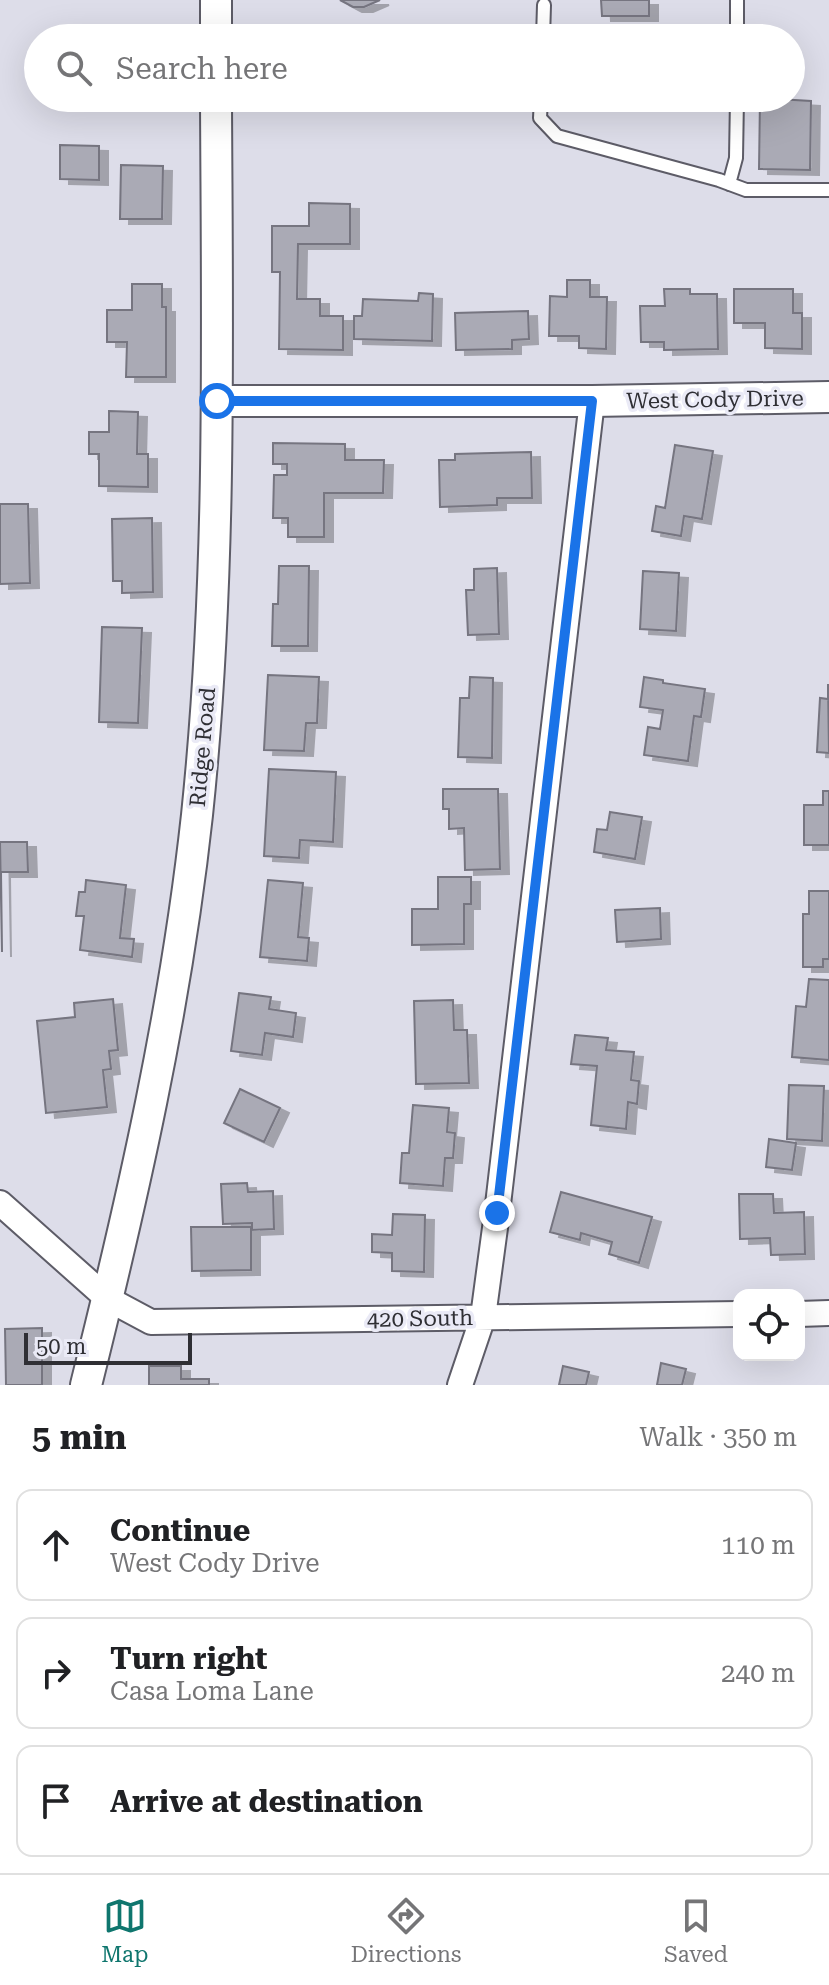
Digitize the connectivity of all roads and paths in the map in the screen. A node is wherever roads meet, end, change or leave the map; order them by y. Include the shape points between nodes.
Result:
1 (216, 0) edge
2 (737, 0) edge
3 (544, 5) dead end
4 (216, 24) edge
5 (543, 24) edge
6 (737, 24) edge
7 (216, 112) edge
8 (540, 112) edge
9 (737, 112) edge
10 (729, 184) junction
11 (829, 190) edge
12 (829, 397) edge
13 (217, 401) junction
14 (592, 401) junction
15 (0, 1203) edge
16 (108, 1299) junction
17 (829, 1313) edge
18 (733, 1314) edge
19 (805, 1314) edge
20 (483, 1317) junction
21 (86, 1385) edge
22 (460, 1385) edge

1 - 4 street
2 - 6 lane
3 - 5 lane
7 - 13 street, Ridge Road
8 - 10 lane via 557,136
9 - 10 lane via 736,158
10 - 11 lane via 746,190
12 - 14 street, West Cody Drive
13 - 14 street, West Cody Drive
13 - 16 street, Ridge Road via 212,617 197,816 165,1042
14 - 20 street
15 - 16 street, 420 South
16 - 20 street, 420 South via 151,1322
16 - 21 street, Ridge Road
17 - 19 street
18 - 20 street, 420 South
20 - 22 street

